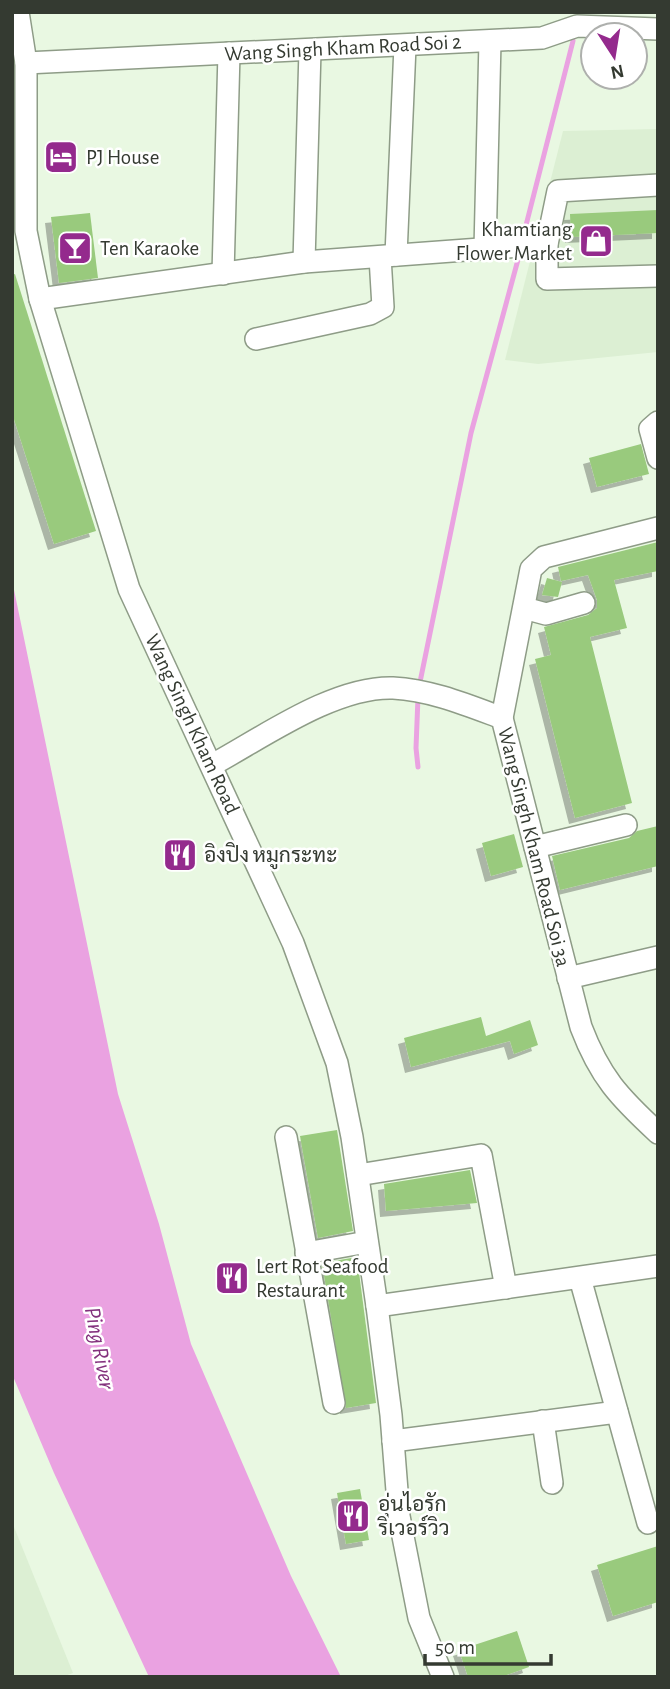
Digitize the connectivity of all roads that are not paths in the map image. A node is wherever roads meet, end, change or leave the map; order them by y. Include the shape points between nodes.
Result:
1 (18, 12) edge
2 (658, 29) edge
3 (490, 41) junction
4 (405, 46) junction
5 (310, 50) junction
6 (229, 54) junction
7 (26, 63) junction
8 (658, 185) edge
9 (547, 244) junction
10 (485, 249) junction
11 (388, 256) junction
12 (304, 262) junction
13 (223, 274) junction
14 (658, 276) edge
15 (40, 299) junction
16 (256, 339) dead end
17 (658, 422) edge
18 (658, 458) edge
19 (658, 528) edge
20 (584, 603) dead end
21 (524, 608) junction
22 (502, 718) junction
23 (212, 765) junction
24 (626, 825) dead end
25 (535, 847) junction
26 (658, 957) edge
27 (568, 978) junction
28 (658, 1133) edge
29 (286, 1137) dead end
30 (358, 1175) junction
31 (368, 1242) junction
32 (306, 1253) junction
33 (658, 1266) edge
34 (580, 1278) junction
35 (506, 1288) junction
36 (377, 1306) junction
37 (334, 1403) dead end
38 (617, 1412) junction
39 (543, 1421) junction
40 (393, 1441) junction
41 (552, 1483) dead end
42 (648, 1523) dead end
43 (443, 1677) edge

1 - 7 street, Wang Singh Kham Road
2 - 3 street, Wang Singh Kham Road Soi 2 via 577,26 542,38
3 - 4 street, Wang Singh Kham Road Soi 2
3 - 10 street
4 - 5 street, Wang Singh Kham Road Soi 2
4 - 11 street
5 - 6 street, Wang Singh Kham Road Soi 2
5 - 12 street
6 - 7 street, Wang Singh Kham Road Soi 2
6 - 13 street
7 - 15 street, Wang Singh Kham Road via 26,231
8 - 9 street via 558,191
9 - 10 street
9 - 14 street via 547,279
10 - 11 street
11 - 12 street
11 - 16 street via 383,307 370,314
12 - 13 street
13 - 15 street
15 - 23 street, Wang Singh Kham Road via 130,589
17 - 18 street via 650,429
19 - 21 street via 544,557 531,569
20 - 21 street via 546,614
21 - 22 street
22 - 23 street, Wang Singh Kham Road Soi 3a via 431,694 392,688 361,691 323,705
22 - 25 street, Wang Singh Kham Road Soi 3a
23 - 30 street, Wang Singh Kham Road via 318,1006 337,1063
24 - 25 street
25 - 27 street, Wang Singh Kham Road Soi 3a
26 - 27 street
27 - 28 street, Wang Singh Kham Road Soi 3a via 594,1062 618,1097
29 - 32 street
30 - 31 street, Wang Singh Kham Road
30 - 35 street via 481,1155
31 - 32 street
31 - 36 street, Wang Singh Kham Road
32 - 37 street
33 - 34 street
34 - 35 street
34 - 38 street
35 - 36 street
36 - 40 street, Wang Singh Kham Road
38 - 39 street
38 - 42 street
39 - 40 street
39 - 41 street
40 - 43 street, Wang Singh Kham Road via 399,1516 419,1618

